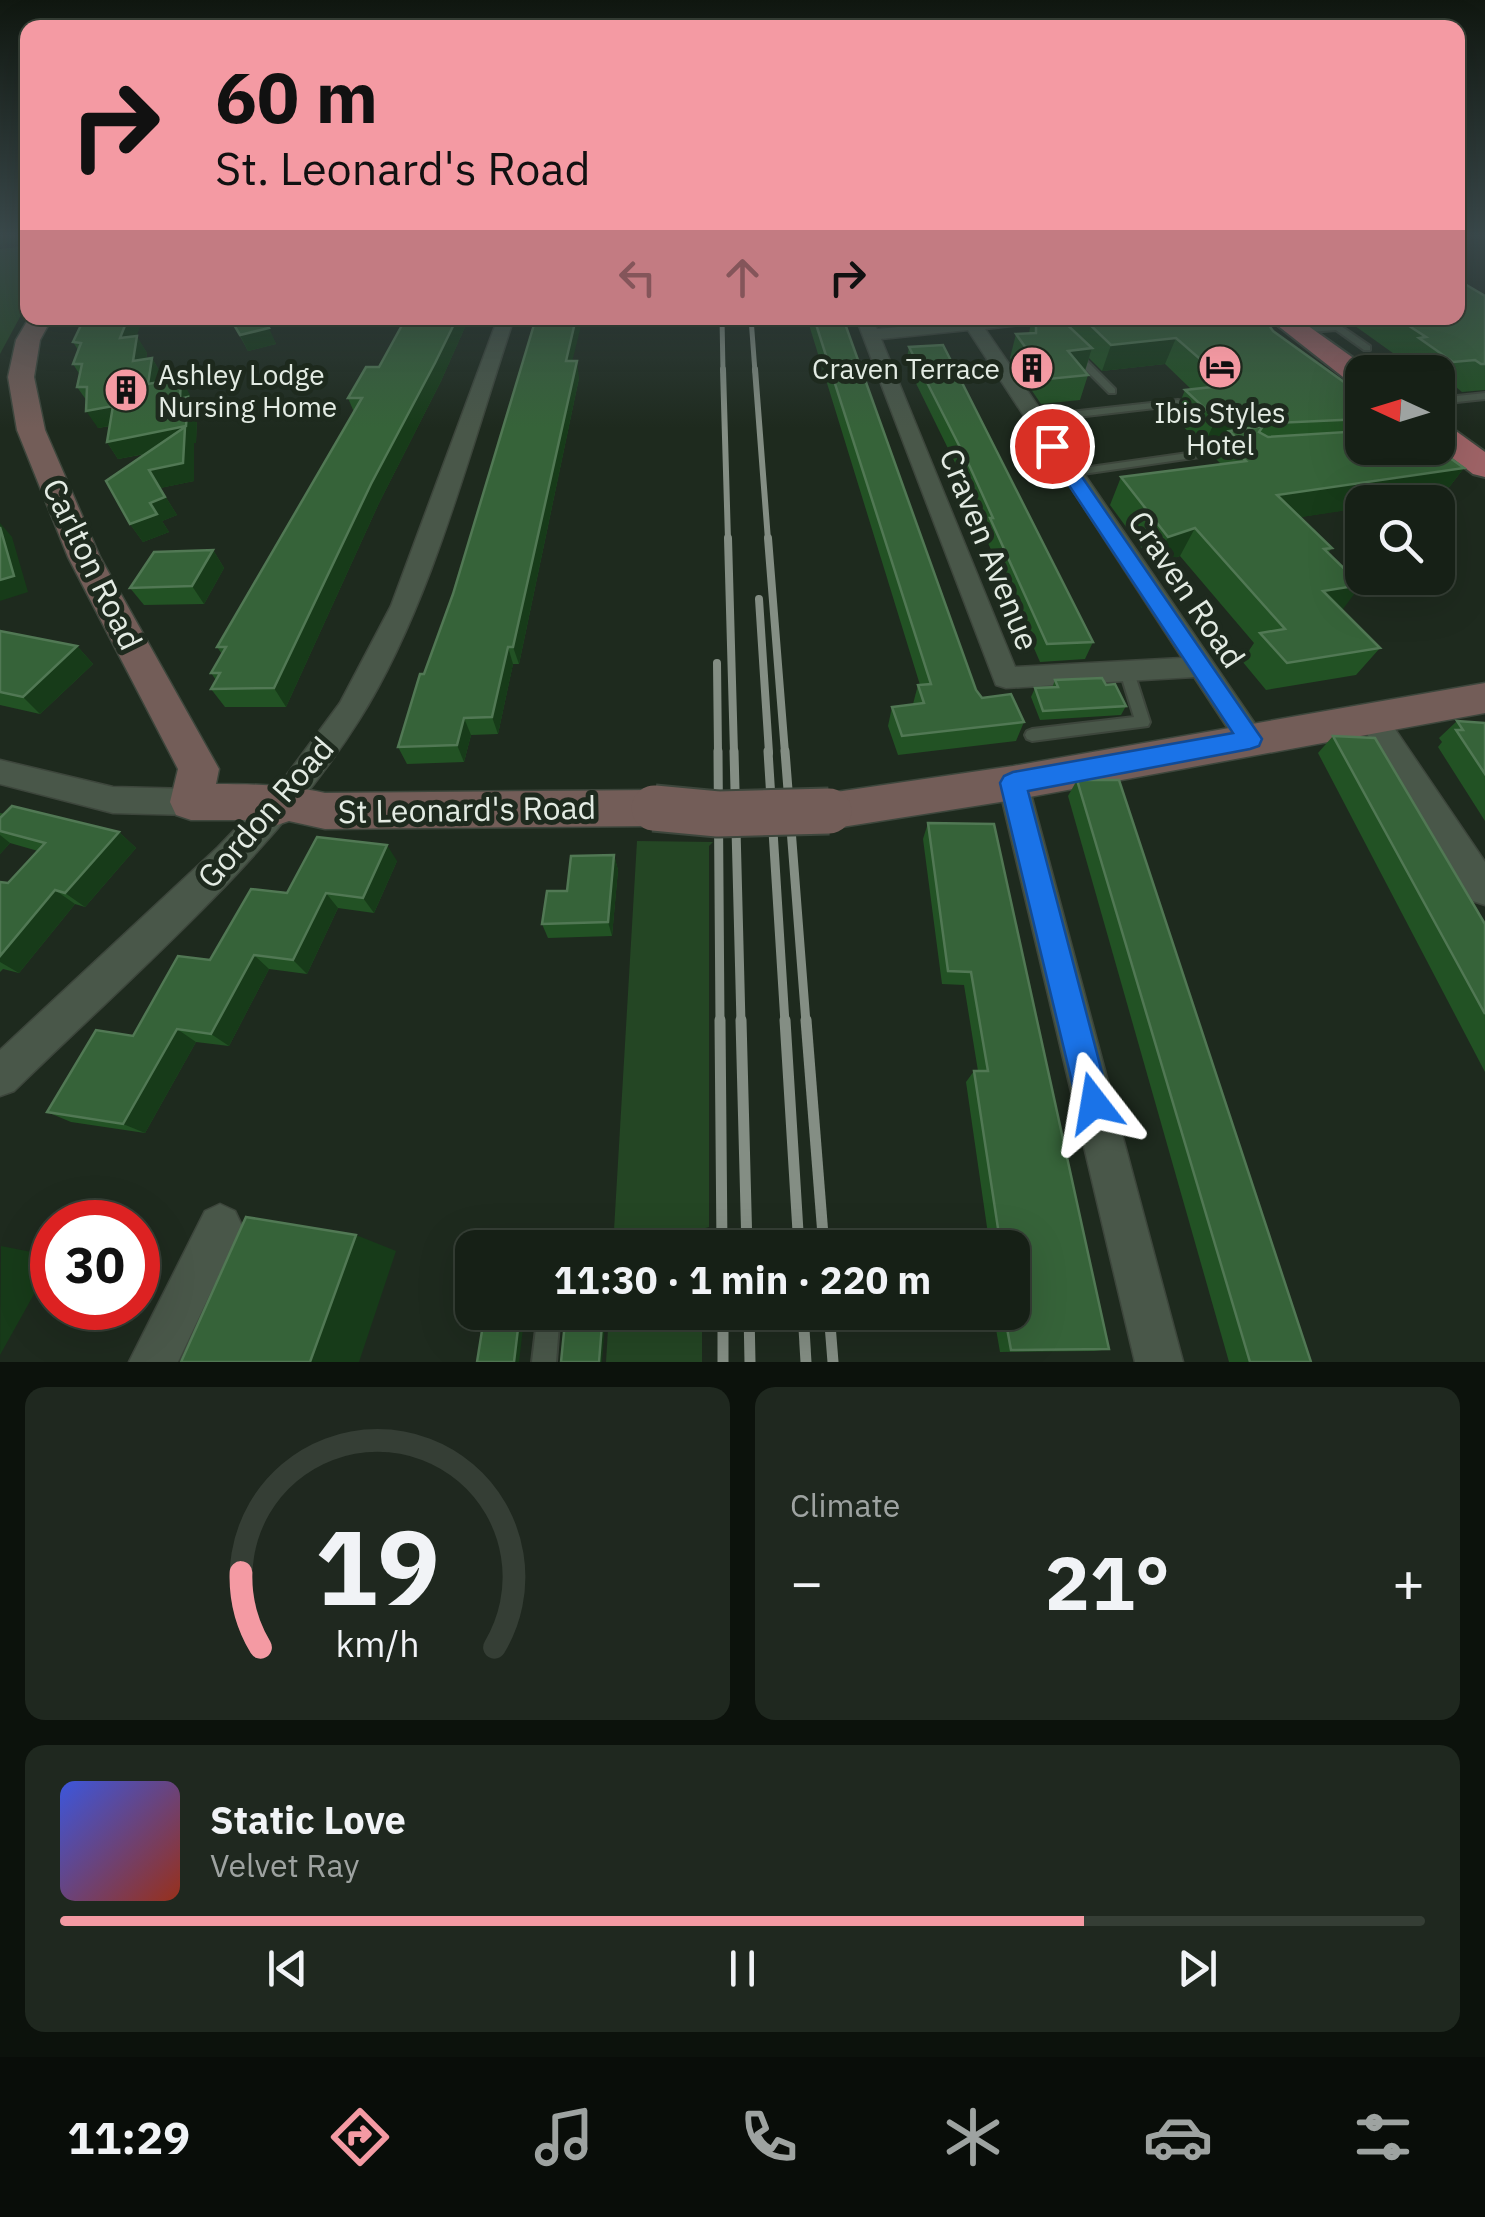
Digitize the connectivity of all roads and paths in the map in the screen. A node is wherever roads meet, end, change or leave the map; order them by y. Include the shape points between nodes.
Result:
1 (36, 325) edge
2 (504, 325) edge
3 (919, 325) edge
4 (973, 325) edge
5 (1290, 325) edge
6 (1305, 325) edge
7 (866, 326) edge
8 (1063, 342) edge
9 (1367, 348) dead end
10 (1345, 365) edge
11 (1112, 391) dead end
12 (1485, 396) edge
13 (1455, 399) edge
14 (1178, 404) dead end
15 (1034, 419) junction
16 (1254, 446) edge
17 (1455, 448) edge
18 (1485, 467) edge
19 (1069, 473) junction
20 (1201, 667) junction
21 (1127, 672) junction
22 (1485, 698) edge
23 (1372, 718) junction
24 (1032, 735) dead end
25 (1250, 739) junction
26 (0, 772) edge
27 (1013, 783) junction
28 (191, 802) junction
29 (278, 805) junction
30 (1485, 890) edge
31 (0, 1077) edge
32 (220, 1226) dead end
33 (547, 1330) edge
34 (153, 1362) edge
35 (544, 1362) edge
36 (1159, 1362) edge

1 - 28 street, Carlton Road via 21,377 31,430 84,557 199,769
2 - 29 street, Gordon Road via 404,606 350,710
3 - 7 street
4 - 15 street, Craven Road
5 - 10 main road
6 - 9 lane via 1338,327
7 - 21 street, Craven Avenue via 1006,678
8 - 11 lane
12 - 13 lane
14 - 15 lane
15 - 19 street, Craven Road
16 - 19 lane
17 - 18 main road
19 - 20 street, Craven Road
20 - 21 street, Craven Avenue
20 - 25 street, Craven Road
21 - 24 lane via 1143,722
22 - 23 street, St Leonard's Road
23 - 25 street, St Leonard's Road
23 - 30 street
25 - 27 street, St Leonard's Road
26 - 28 street via 113,800
27 - 29 street, St Leonard's Road, bridge via 829,811 336,811
27 - 36 street
28 - 29 street, St Leonard's Road
29 - 31 street, Gordon Road
32 - 34 street
33 - 35 lane

